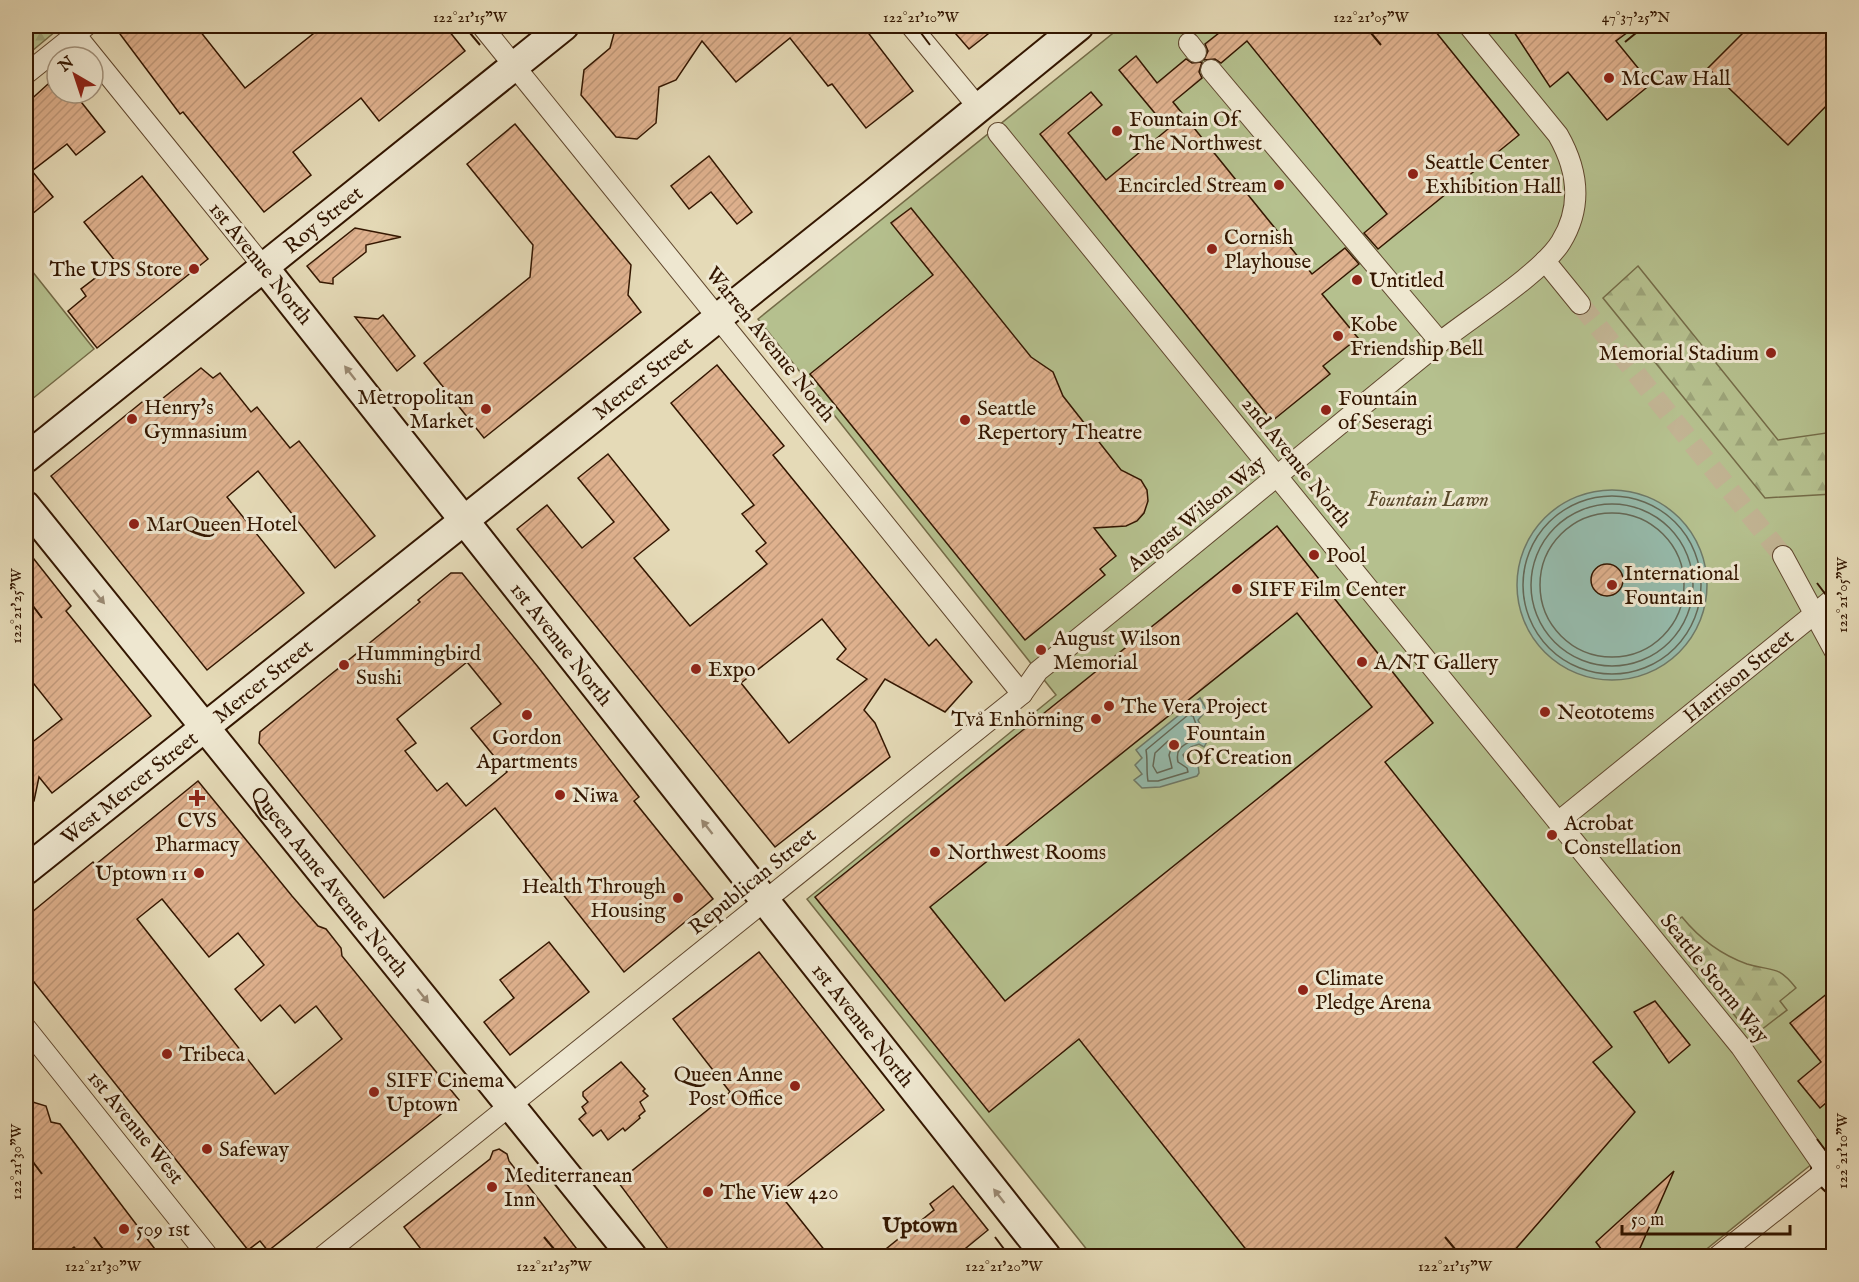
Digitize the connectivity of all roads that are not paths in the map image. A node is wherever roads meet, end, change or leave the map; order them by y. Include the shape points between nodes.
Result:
1 (482, 26) edge
2 (564, 26) edge
3 (911, 26) edge
4 (1079, 26) edge
5 (1469, 26) edge
6 (80, 30) edge
7 (514, 66) junction
8 (1211, 70) dead end
9 (26, 74) edge
10 (978, 107) junction
11 (998, 133) dead end
12 (1545, 261) junction
13 (262, 265) junction
14 (1580, 304) tunnel mouth
15 (719, 317) junction
16 (1440, 342) junction
17 (26, 458) edge
18 (1278, 477) junction
19 (26, 506) edge
20 (464, 519) junction
21 (1783, 556) tunnel mouth
22 (1833, 598) edge
23 (1814, 613) junction
24 (1833, 650) edge
25 (1022, 694) junction
26 (204, 728) junction
27 (1558, 822) junction
28 (26, 870) edge
29 (765, 902) junction
30 (26, 1028) edge
31 (512, 1106) junction
32 (1831, 1171) edge
33 (1033, 1252) edge
34 (208, 1257) edge
35 (323, 1257) edge
36 (632, 1257) edge
37 (1718, 1257) edge

1 - 7 street, Warren Avenue North
2 - 7 main road, Roy Street
3 - 10 street
4 - 10 main road, Mercer Street
5 - 12 street, August Wilson Way via 1544,117 1569,155 1576,201 1571,223
6 - 9 street
6 - 13 street, 1st Avenue North
7 - 13 main road, Roy Street
7 - 15 street, Warren Avenue North
8 - 16 street
10 - 15 main road, Mercer Street
11 - 18 street, 2nd Avenue North
12 - 14 street
12 - 16 street, August Wilson Way
13 - 17 main road, Roy Street
20 -> 13 main road, 1st Avenue North
15 - 20 main road, Mercer Street
15 - 25 street, Warren Avenue North
16 - 18 street, August Wilson Way
18 - 25 street, August Wilson Way via 1038,671
18 - 27 street, 2nd Avenue North
19 -> 26 main road, Queen Anne Avenue North
20 - 26 main road, Mercer Street
29 -> 20 main road, 1st Avenue North
21 - 23 street
22 - 23 street, Harrison Street
23 - 24 street
23 - 27 street, Harrison Street
25 - 29 street, Republican Street
26 - 28 main road, West Mercer Street
26 -> 31 main road, Queen Anne Avenue North
27 - 32 street, Seattle Storm Way via 1741,1047
29 - 31 street, Republican Street
33 -> 29 main road, 1st Avenue North
30 - 34 street, 1st Avenue West
31 - 35 street, Republican Street
31 - 36 main road, Queen Anne Avenue North
32 - 37 street

